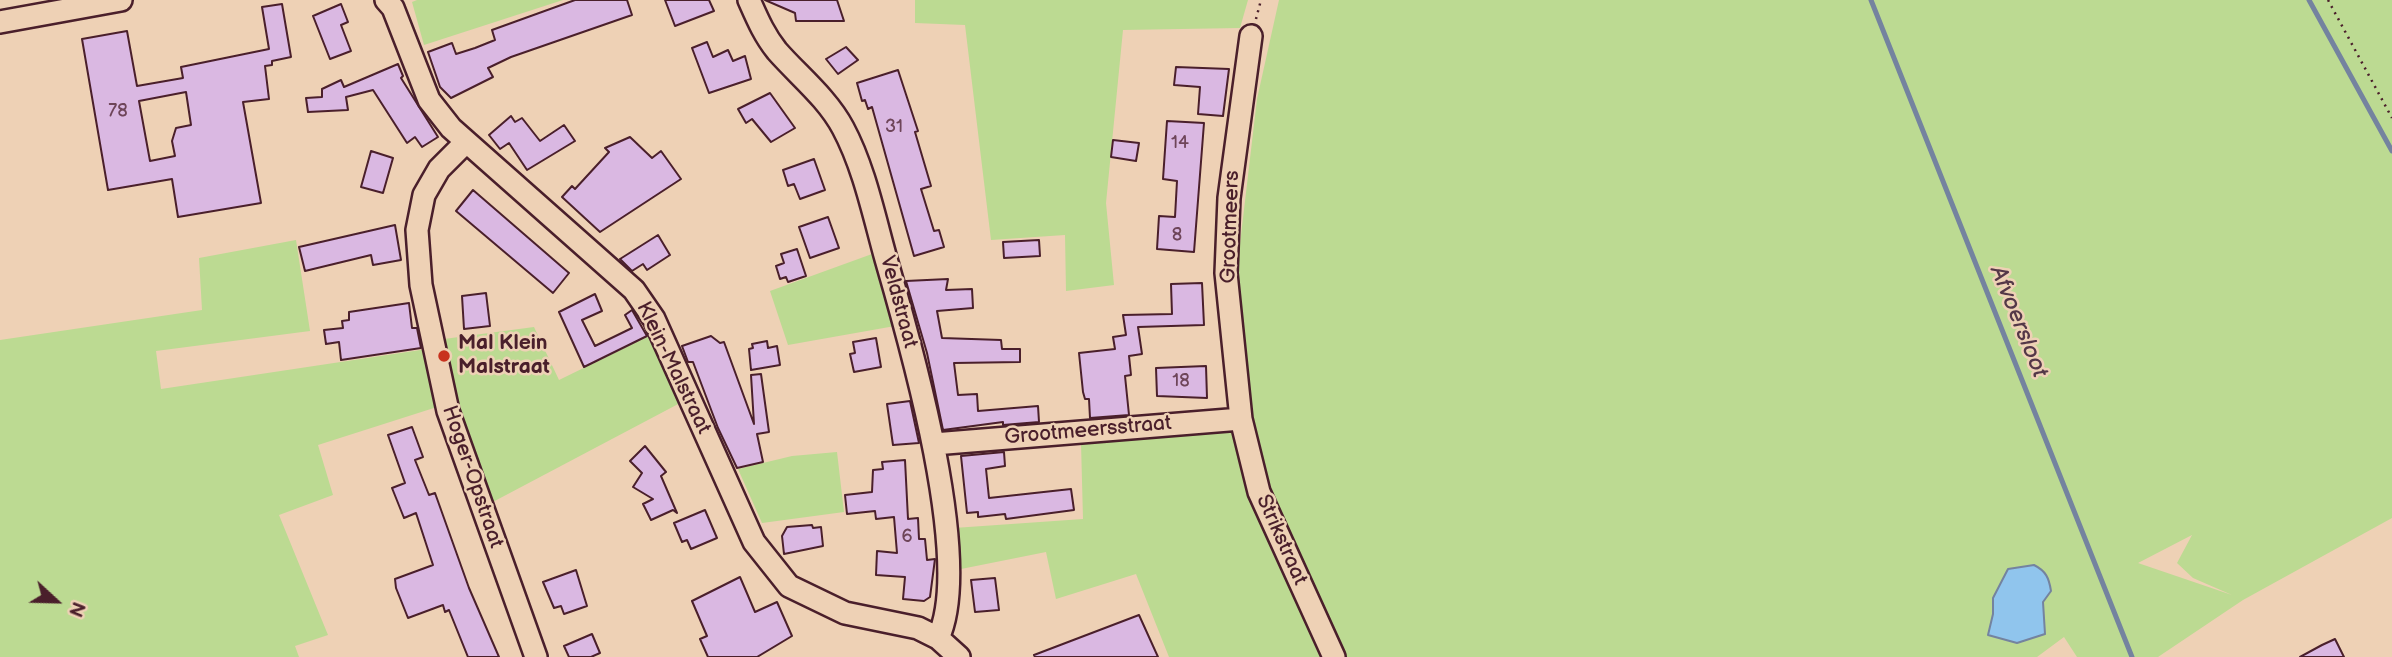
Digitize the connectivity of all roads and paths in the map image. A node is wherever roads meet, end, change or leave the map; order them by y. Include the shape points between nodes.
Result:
1 (121, 0) edge
2 (386, 0) edge
3 (749, 0) edge
4 (2328, 0) edge
5 (0, 22) edge
6 (1251, 36) dead end
7 (2392, 117) edge
8 (466, 142) junction
9 (1241, 419) junction
10 (934, 444) junction
11 (938, 638) junction
12 (536, 657) edge
13 (959, 657) edge
14 (1334, 657) edge

1 - 5 street
2 - 8 street, Klein-Malstraat via 429,100
3 - 10 street, Veldstraat via 762,31 843,128 872,208
4 - 7 path
6 - 9 street, Grootmeers via 1229,198 1226,273
8 - 11 street, Klein-Malstraat via 634,290 654,319 754,542 789,586 845,613 918,628
8 - 12 street, Hoger-Opstraat via 439,169 424,195 417,230 421,285 448,411
9 - 10 street, Grootmeersstraat
9 - 14 street, Strikstraat via 1259,492
10 - 11 street, Veldstraat via 947,550 946,621
11 - 13 street, Klein-Malstraat

